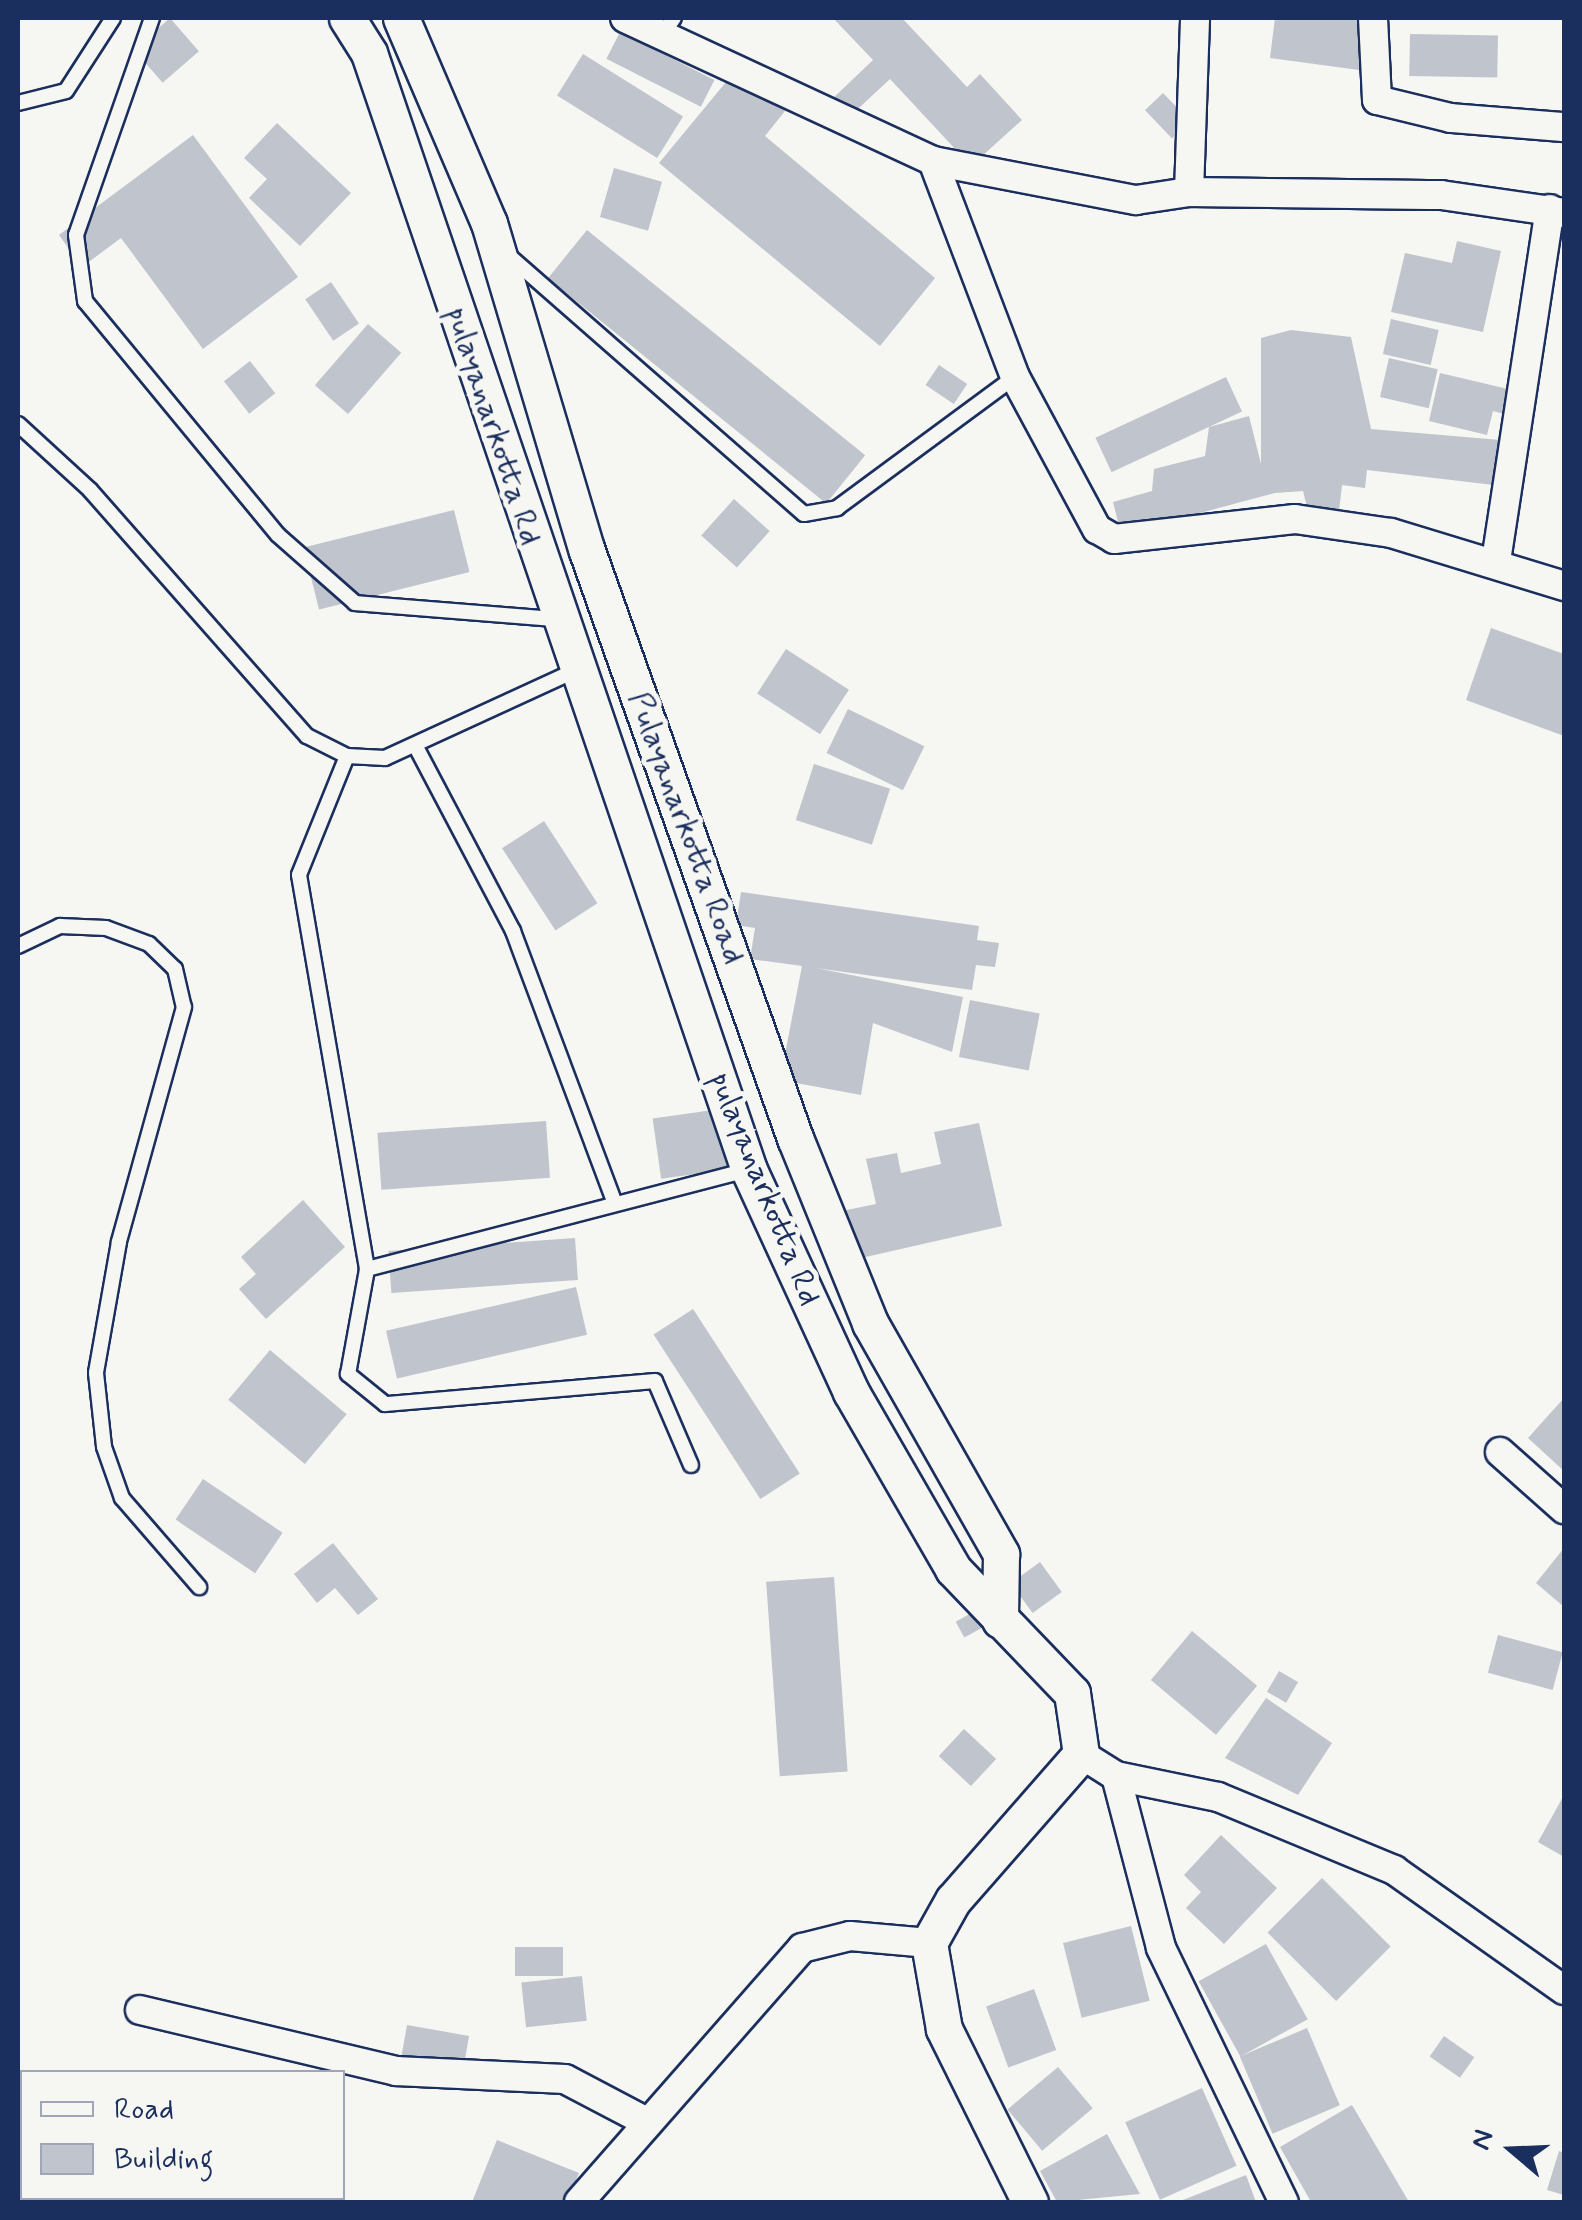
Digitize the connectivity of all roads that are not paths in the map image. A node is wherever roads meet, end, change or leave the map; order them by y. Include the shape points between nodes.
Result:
1 (113, 18) edge
2 (152, 18) edge
3 (347, 18) edge
4 (401, 18) edge
5 (626, 18) edge
6 (1195, 18) edge
7 (1373, 18) edge
8 (668, 26) edge
9 (18, 103) edge
10 (1564, 127) edge
11 (933, 161) junction
12 (1189, 192) junction
13 (1557, 211) edge
14 (495, 244) junction
15 (1015, 377) junction
16 (18, 424) edge
17 (1496, 561) junction
18 (1564, 586) edge
19 (556, 619) junction
20 (579, 669) junction
21 (414, 745) junction
22 (348, 756) junction
23 (18, 946) edge
24 (749, 1170) junction
25 (614, 1201) junction
26 (368, 1269) junction
27 (1500, 1452) dead end
28 (690, 1466) dead end
29 (1564, 1509) edge
30 (199, 1586) dead end
31 (1000, 1620) junction
32 (1081, 1754) junction
33 (1116, 1776) junction
34 (930, 1942) junction
35 (1564, 1990) edge
36 (140, 2010) dead end
37 (645, 2122) junction
38 (579, 2202) edge
39 (1030, 2202) edge
40 (1284, 2202) edge

1 - 9 lane via 66,90
2 - 19 lane via 76,236 85,301 278,535 356,602
3 - 19 street, pulayanarkotta Rd via 370,53
4 - 14 street, Pulayanarkotta Road
5 - 8 street
6 - 12 street
7 - 10 street via 1377,100 1452,118
8 - 11 street
11 - 12 street via 1136,200
11 - 15 street
12 - 13 street via 1441,195
13 - 17 street
14 - 15 lane via 804,514 837,508
14 - 31 street, Pulayanarkotta Road via 587,551 795,1138 870,1323 1001,1554
15 - 17 street via 1072,488 1114,540 1295,519
16 - 22 lane via 90,490 307,736
17 - 18 street
19 - 20 street, pulayanarkotta Rd
20 - 21 lane
20 - 24 street, pulayanarkotta Rd
21 - 22 lane via 384,758
21 - 25 lane via 512,931
22 - 26 lane via 299,875
23 - 30 lane via 60,926 106,928 149,944 174,969 184,1007 119,1242 96,1373 104,1447 122,1498
24 - 25 lane
24 - 31 street, pulayanarkotta Rd via 851,1392 953,1569
25 - 26 lane
26 - 28 lane via 348,1374 385,1404 655,1381
27 - 29 street
31 - 32 street, pulayanarkotta Rd via 1072,1693
32 - 33 street
32 - 34 street via 953,1900
33 - 35 street via 1218,1797 1394,1870
33 - 40 street via 1161,1948
34 - 37 street via 850,1936 802,1948
34 - 39 street via 944,2030
36 - 37 street via 396,2071 565,2079
37 - 38 street

